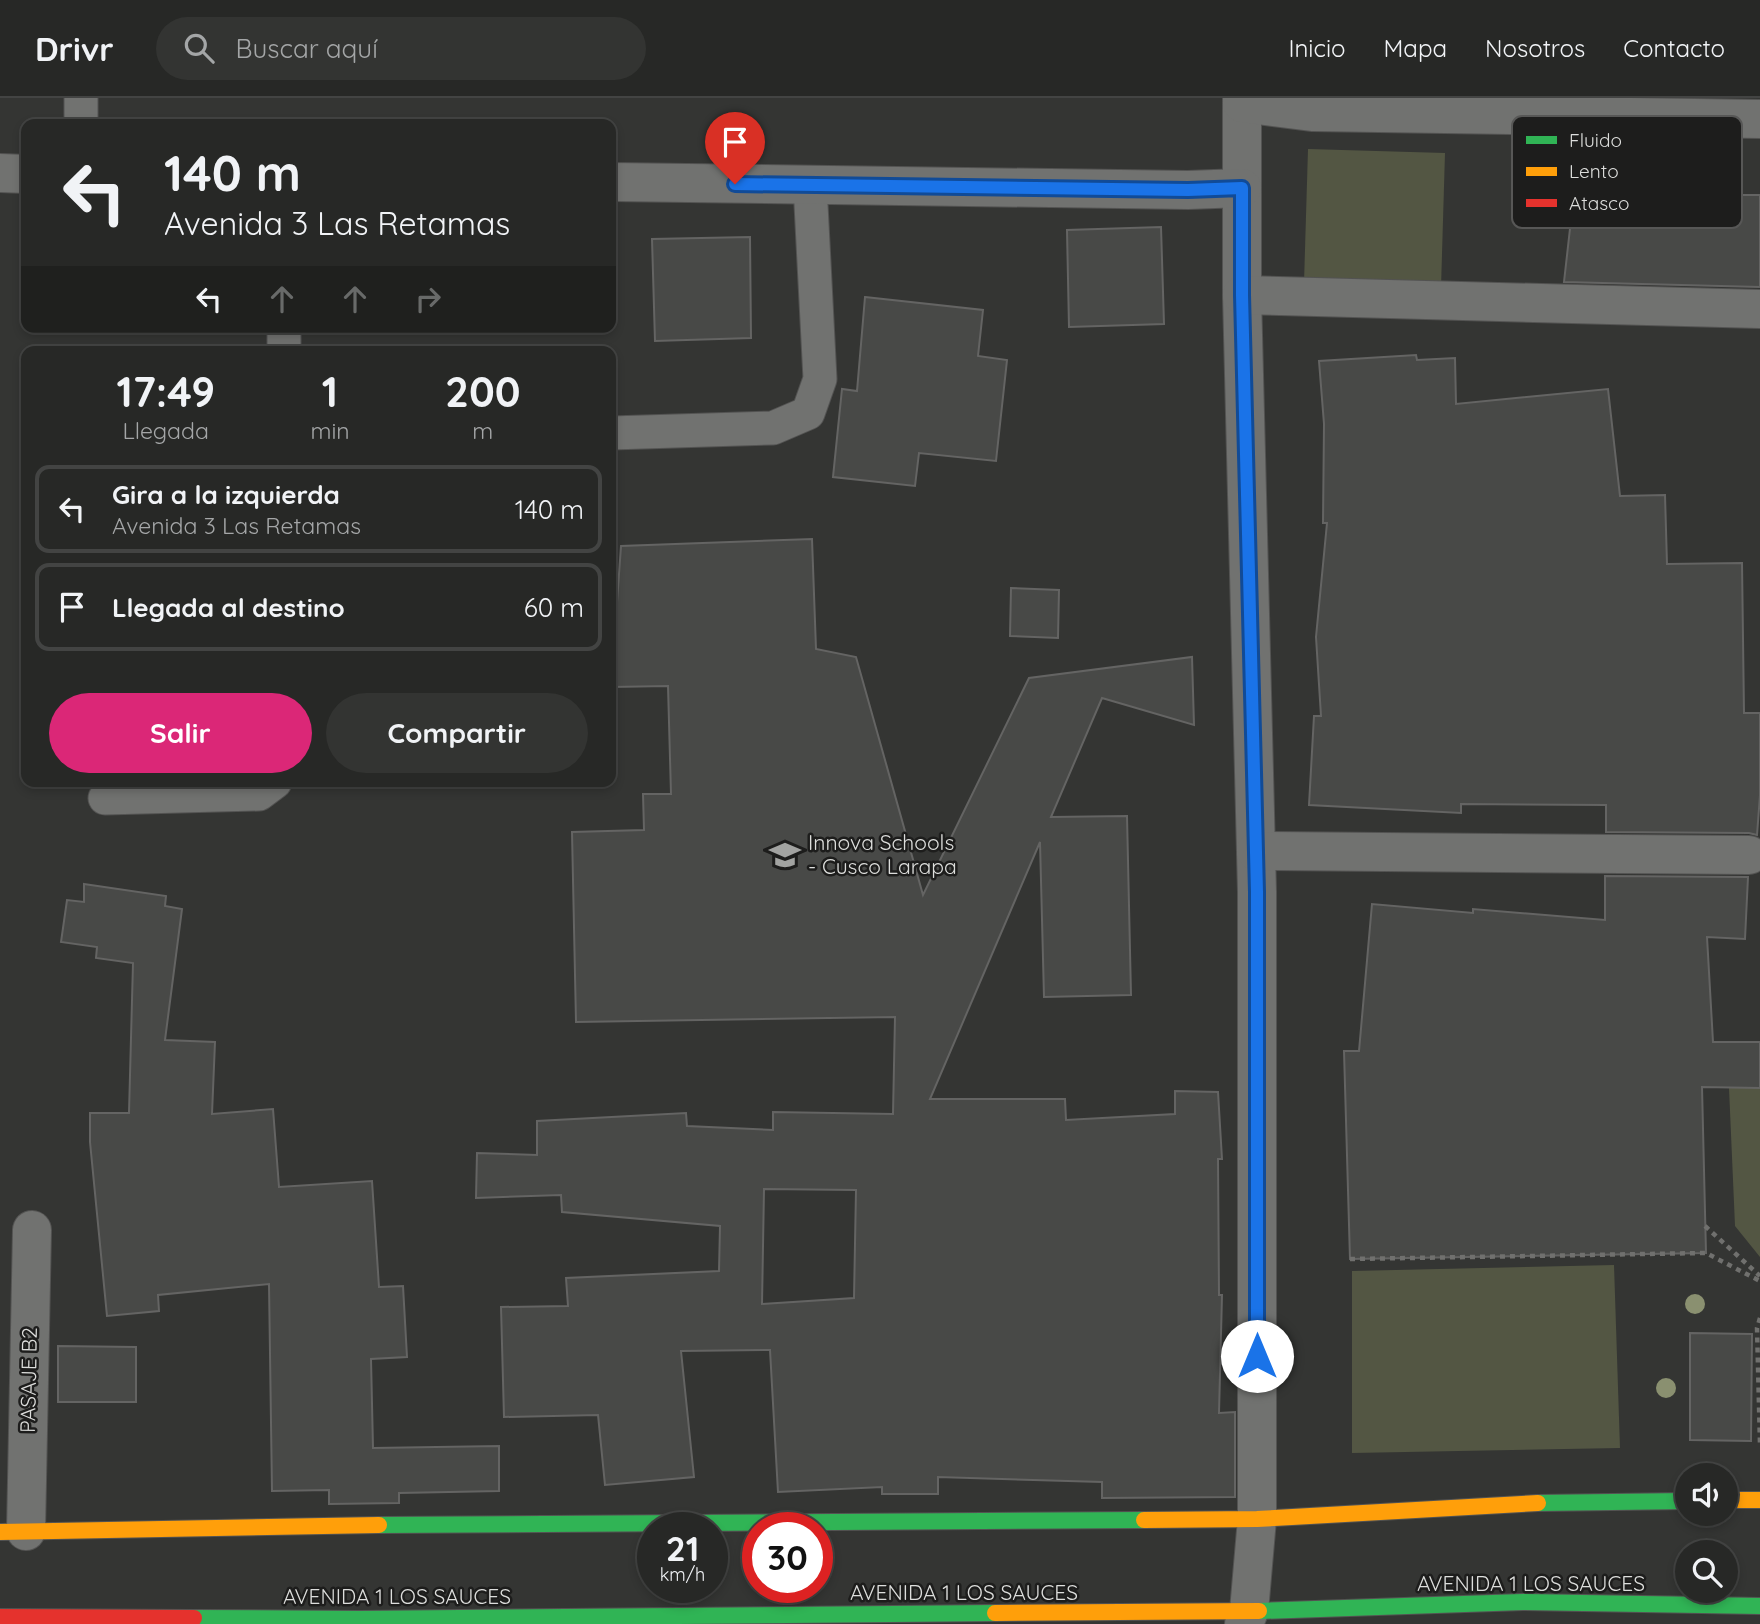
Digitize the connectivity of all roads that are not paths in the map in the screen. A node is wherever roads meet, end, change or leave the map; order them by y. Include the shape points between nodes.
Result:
1 (81, 98) edge
2 (1242, 101) edge
3 (1568, 116) edge
4 (80, 119) edge
5 (1742, 119) edge
6 (1760, 119) edge
7 (0, 173) edge
8 (21, 174) edge
9 (616, 182) edge
10 (810, 185) junction
11 (1242, 188) junction
12 (1242, 295) junction
13 (1760, 309) edge
14 (616, 433) edge
15 (268, 787) edge
16 (105, 798) dead end
17 (1256, 851) junction
18 (1749, 855) dead end
19 (32, 1230) dead end
20 (1738, 1500) edge
21 (1760, 1500) edge
22 (1675, 1501) edge
23 (1257, 1519) junction
24 (13, 1531) edge
25 (1760, 1606) edge
26 (1521, 1613) edge
27 (0, 1617) edge
28 (1247, 1618) edge
29 (359, 1621) edge

1 - 4 lane
2 - 3 street via 1312,112
2 - 11 street
5 - 6 street
7 - 8 street
9 - 10 street
10 - 11 street
10 - 14 lane via 820,379 808,413 773,428
11 - 12 street
12 - 13 street
12 - 17 street
15 - 16 lane via 259,794
17 - 18 street
17 - 23 street
19 - 24 street, PASAJE B2
20 - 21 street
22 - 23 street via 1528,1503
23 - 24 street
23 - 28 street
25 - 26 street, AVENIDA 1 LOS SAUCES
26 - 28 street, AVENIDA 1 LOS SAUCES
27 - 29 street, AVENIDA 1 LOS SAUCES
28 - 29 street, AVENIDA 1 LOS SAUCES

